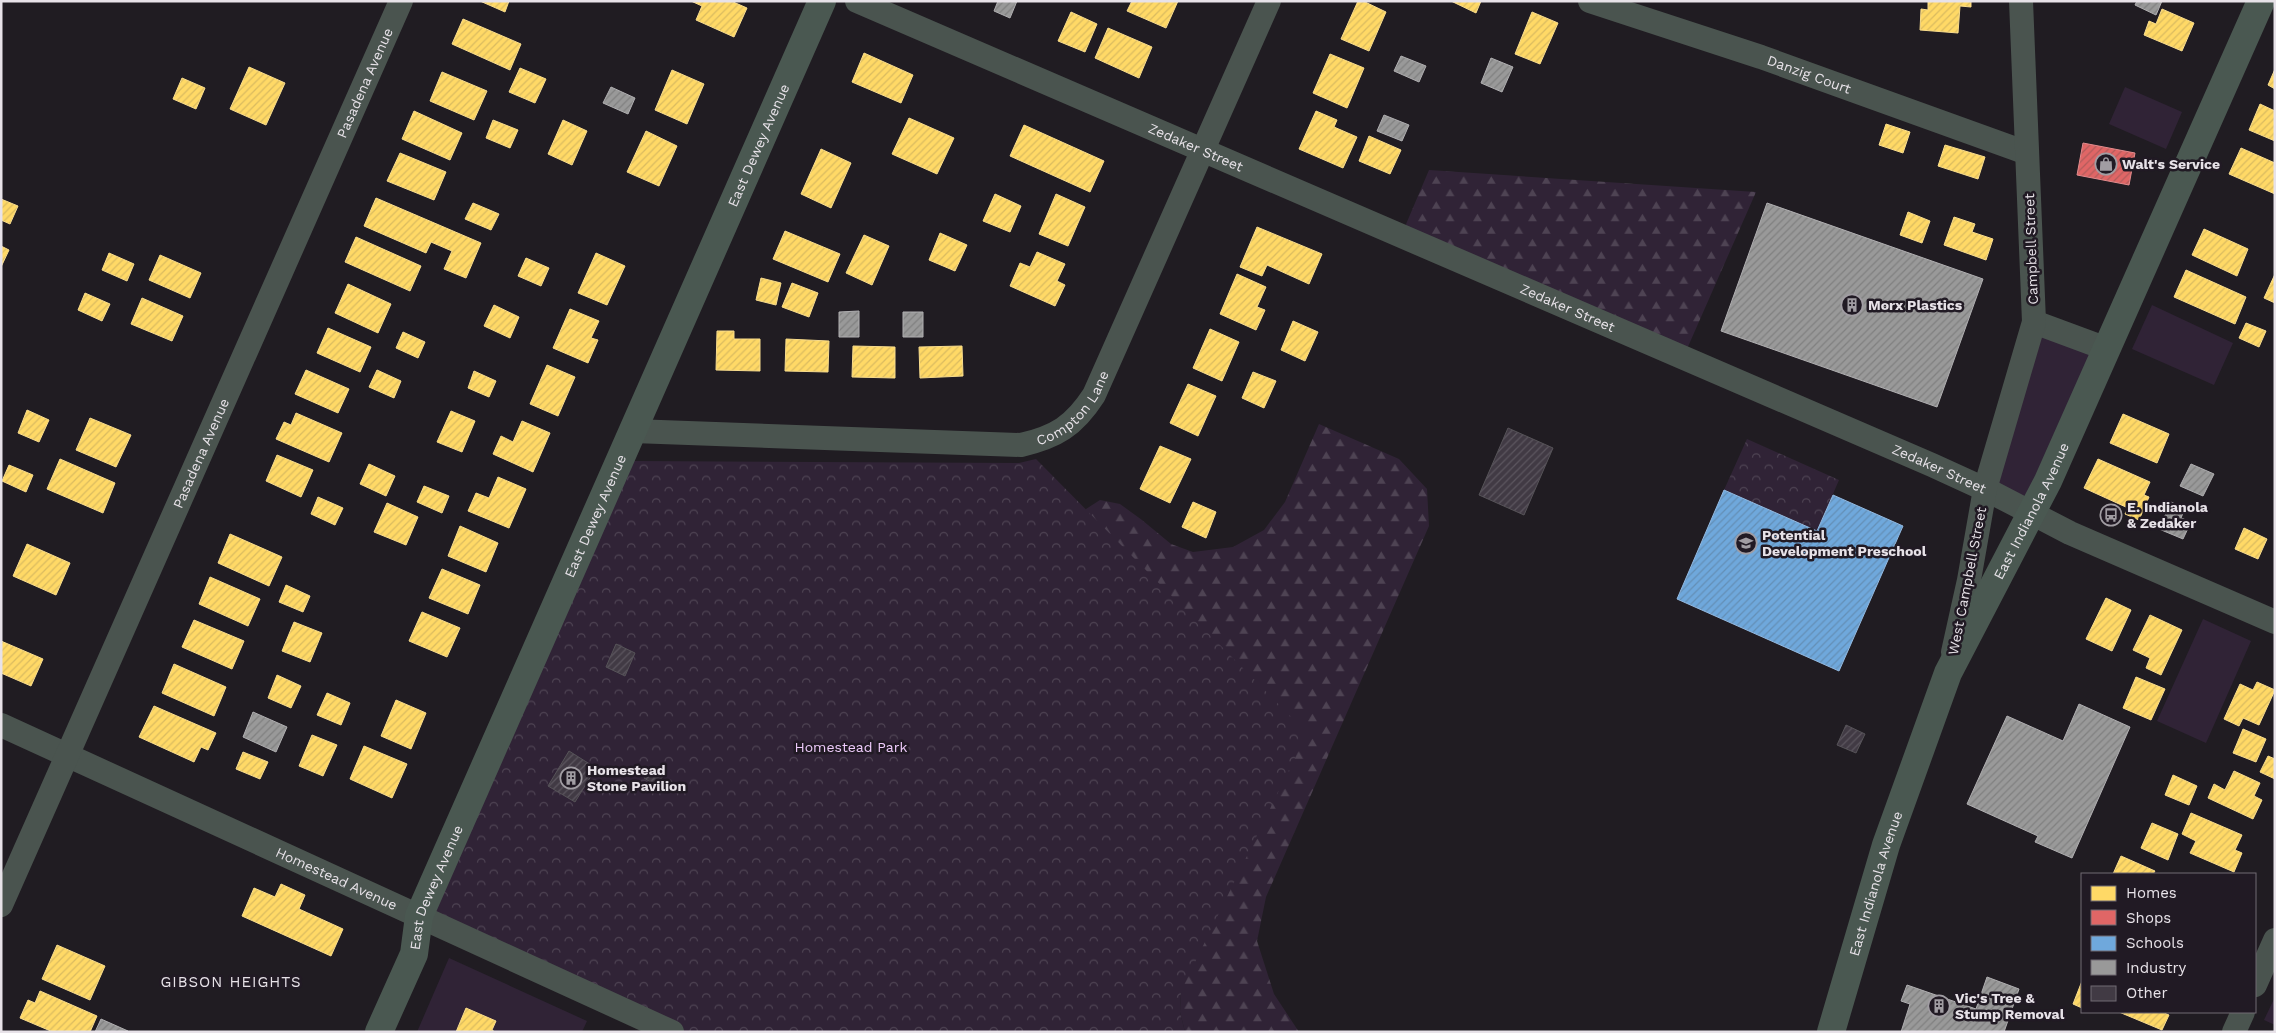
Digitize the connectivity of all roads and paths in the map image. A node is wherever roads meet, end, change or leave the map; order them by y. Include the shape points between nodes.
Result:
1 (401, 1) edge
2 (822, 1) edge
3 (857, 1) edge
4 (1269, 1) edge
5 (1590, 1) edge
6 (2021, 1) edge
7 (2261, 1) edge
8 (1202, 151) junction
9 (2027, 153) junction
10 (2034, 322) junction
11 (2107, 349) junction
12 (633, 432) junction
13 (1985, 489) junction
14 (2031, 514) junction
15 (2275, 622) edge
16 (1948, 673) junction
17 (1, 726) edge
18 (67, 756) junction
19 (1, 905) edge
20 (419, 916) junction
21 (2275, 940) edge
22 (2256, 983) edge
23 (2243, 1013) edge
24 (379, 1032) edge
25 (672, 1032) edge
26 (1831, 1032) edge
27 (2234, 1032) edge

1 - 18 street, Pasadena Avenue
2 - 12 street, East Dewey Avenue
3 - 8 street, Zedaker Street
4 - 8 street, Compton Lane
5 - 9 street, Danzig Court via 1761,57
6 - 9 street, Campbell Street
7 - 11 street, East Indianola Avenue
8 - 12 street, Compton Lane via 1094,395 1082,414 1067,428 1046,439 1021,445
8 - 13 street, Zedaker Street
9 - 10 street, Campbell Street
10 - 11 street
10 - 13 street, Campbell Street
11 - 14 street, East Indianola Avenue
12 - 20 street, East Dewey Avenue
13 - 14 street, Zedaker Street
13 - 16 street, West Campbell Street
14 - 15 street, Zedaker Street
14 - 16 street, East Indianola Avenue
16 - 26 street, East Indianola Avenue via 1886,845
17 - 18 street, Homestead Avenue
18 - 19 street, Pasadena Avenue
18 - 20 street, Homestead Avenue
20 - 24 street, East Dewey Avenue via 414,954
20 - 25 street, Homestead Avenue
21 - 22 street
23 - 27 street

